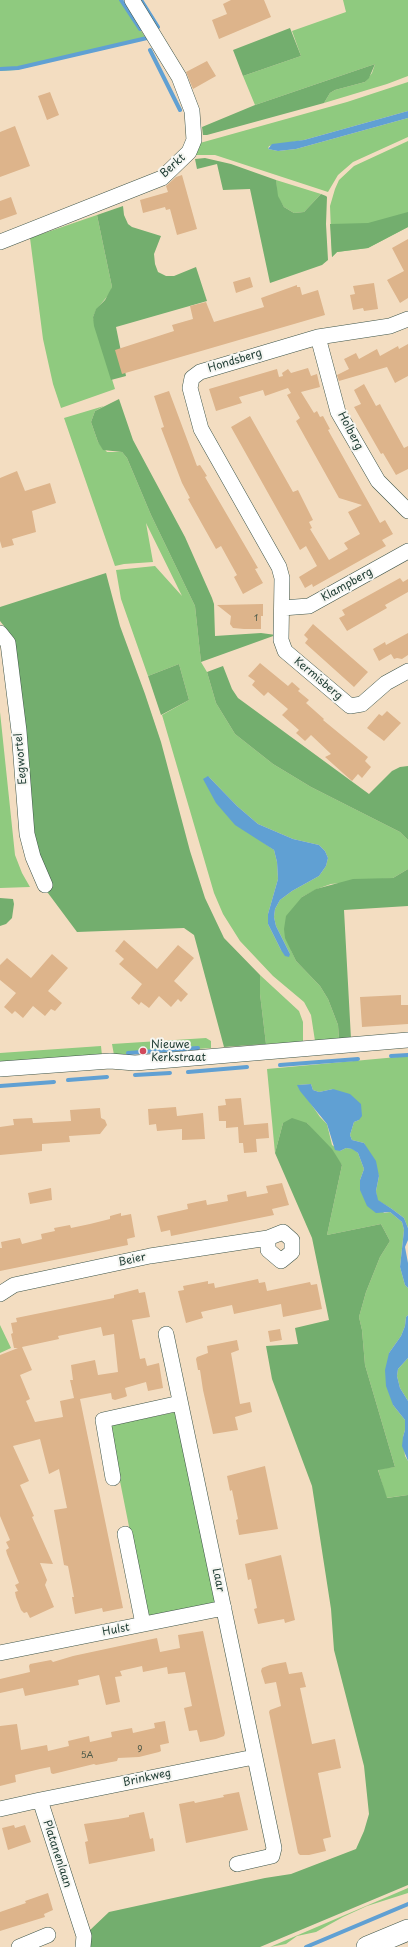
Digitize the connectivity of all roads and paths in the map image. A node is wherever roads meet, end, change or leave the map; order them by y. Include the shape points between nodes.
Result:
1 (132, 0) edge
2 (0, 242) edge
3 (408, 319) edge
4 (318, 336) junction
5 (408, 511) edge
6 (408, 551) edge
7 (282, 608) junction
8 (0, 632) edge
9 (408, 670) edge
10 (45, 885) dead end
11 (408, 1040) edge
12 (0, 1069) edge
13 (268, 1238) dead end
14 (0, 1294) edge
15 (166, 1334) dead end
16 (180, 1403) junction
17 (114, 1478) dead end
18 (125, 1534) dead end
19 (224, 1608) junction
20 (143, 1624) junction
21 (2, 1652) edge
22 (254, 1756) junction
23 (40, 1800) junction
24 (0, 1809) edge
25 (237, 1864) dead end
26 (408, 1930) edge
27 (48, 1935) dead end
28 (408, 1939) edge
29 (19, 1947) edge
30 (82, 1947) edge
31 (367, 1947) edge
32 (390, 1947) edge

1 - 2 street, Berkt via 179,77 192,111 194,140 188,152 162,178
3 - 4 street, Hondsberg via 390,326
4 - 5 street, Holberg via 338,412 378,482
4 - 7 street, Hondsberg via 200,372 192,378 190,388 201,429 279,567 282,578
6 - 7 street, Klampberg via 309,606
7 - 9 street, Kermisberg via 281,640 285,651 350,706 362,704 386,683
8 - 10 street, Eegwortel via 8,643 19,731 27,834
11 - 12 street via 135,1063 110,1062
13 - 14 street, Beier via 150,1256 14,1285
15 - 16 street, Laar
16 - 17 street via 103,1420
16 - 19 street, Laar
18 - 20 street
19 - 20 street, Hulst
19 - 22 street, Laar
20 - 21 street, Hulst
22 - 23 street, Brinkweg
22 - 25 street via 274,1848 272,1856
23 - 24 street
23 - 30 street, Platanenlaan via 84,1936
26 - 31 main road
27 - 29 street
28 - 32 main road

